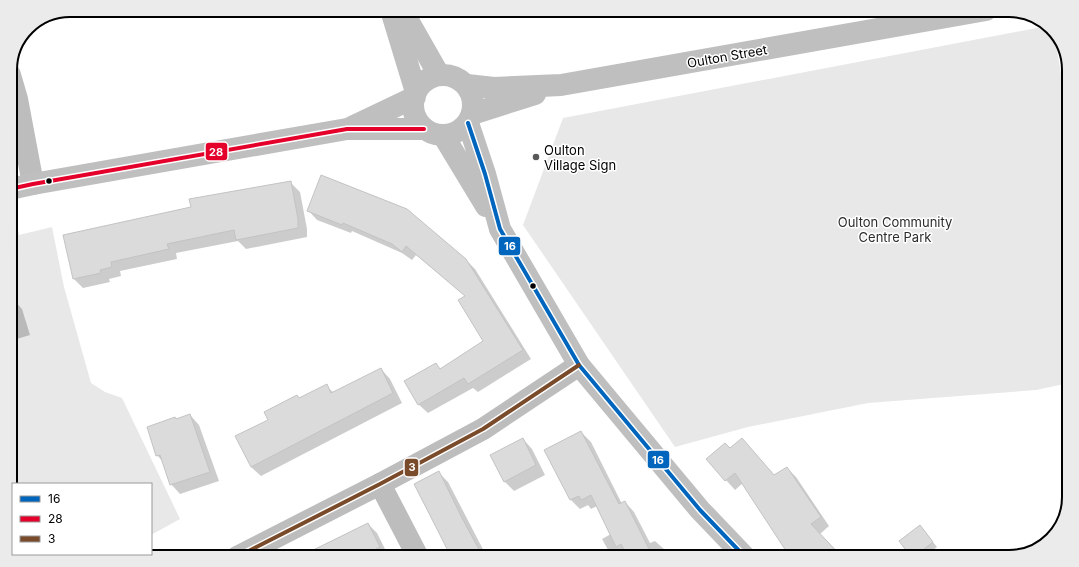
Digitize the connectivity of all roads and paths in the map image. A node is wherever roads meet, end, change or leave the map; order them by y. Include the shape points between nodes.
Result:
1 (393, 17) edge
2 (406, 17) edge
3 (946, 17) edge
4 (439, 75) junction
5 (467, 85) junction
6 (561, 85) junction
7 (415, 94) junction
8 (17, 99) edge
9 (470, 118) junction
10 (347, 129) junction
11 (433, 132) junction
12 (33, 184) junction
13 (17, 187) edge
14 (500, 229) junction
15 (579, 365) junction
16 (380, 484) junction
17 (251, 550) edge
18 (414, 550) edge
19 (738, 550) edge

1 - 7 main road
2 - 4 main road
3 - 6 main road, Oulton Street
4 - 5 main road via 450,75
4 - 7 main road via 422,84
5 - 6 main road, Oulton Street via 494,88
5 - 9 main road via 474,104
6 - 9 main road
7 - 10 main road
7 - 11 main road via 413,102 417,121
8 - 12 street
9 - 11 main road via 461,130 452,134
9 - 14 main road
10 - 11 main road
10 - 12 main road
11 - 14 main road
12 - 13 main road
14 - 15 main road
15 - 16 street via 483,428
15 - 19 main road via 700,510
16 - 17 street
16 - 18 street

